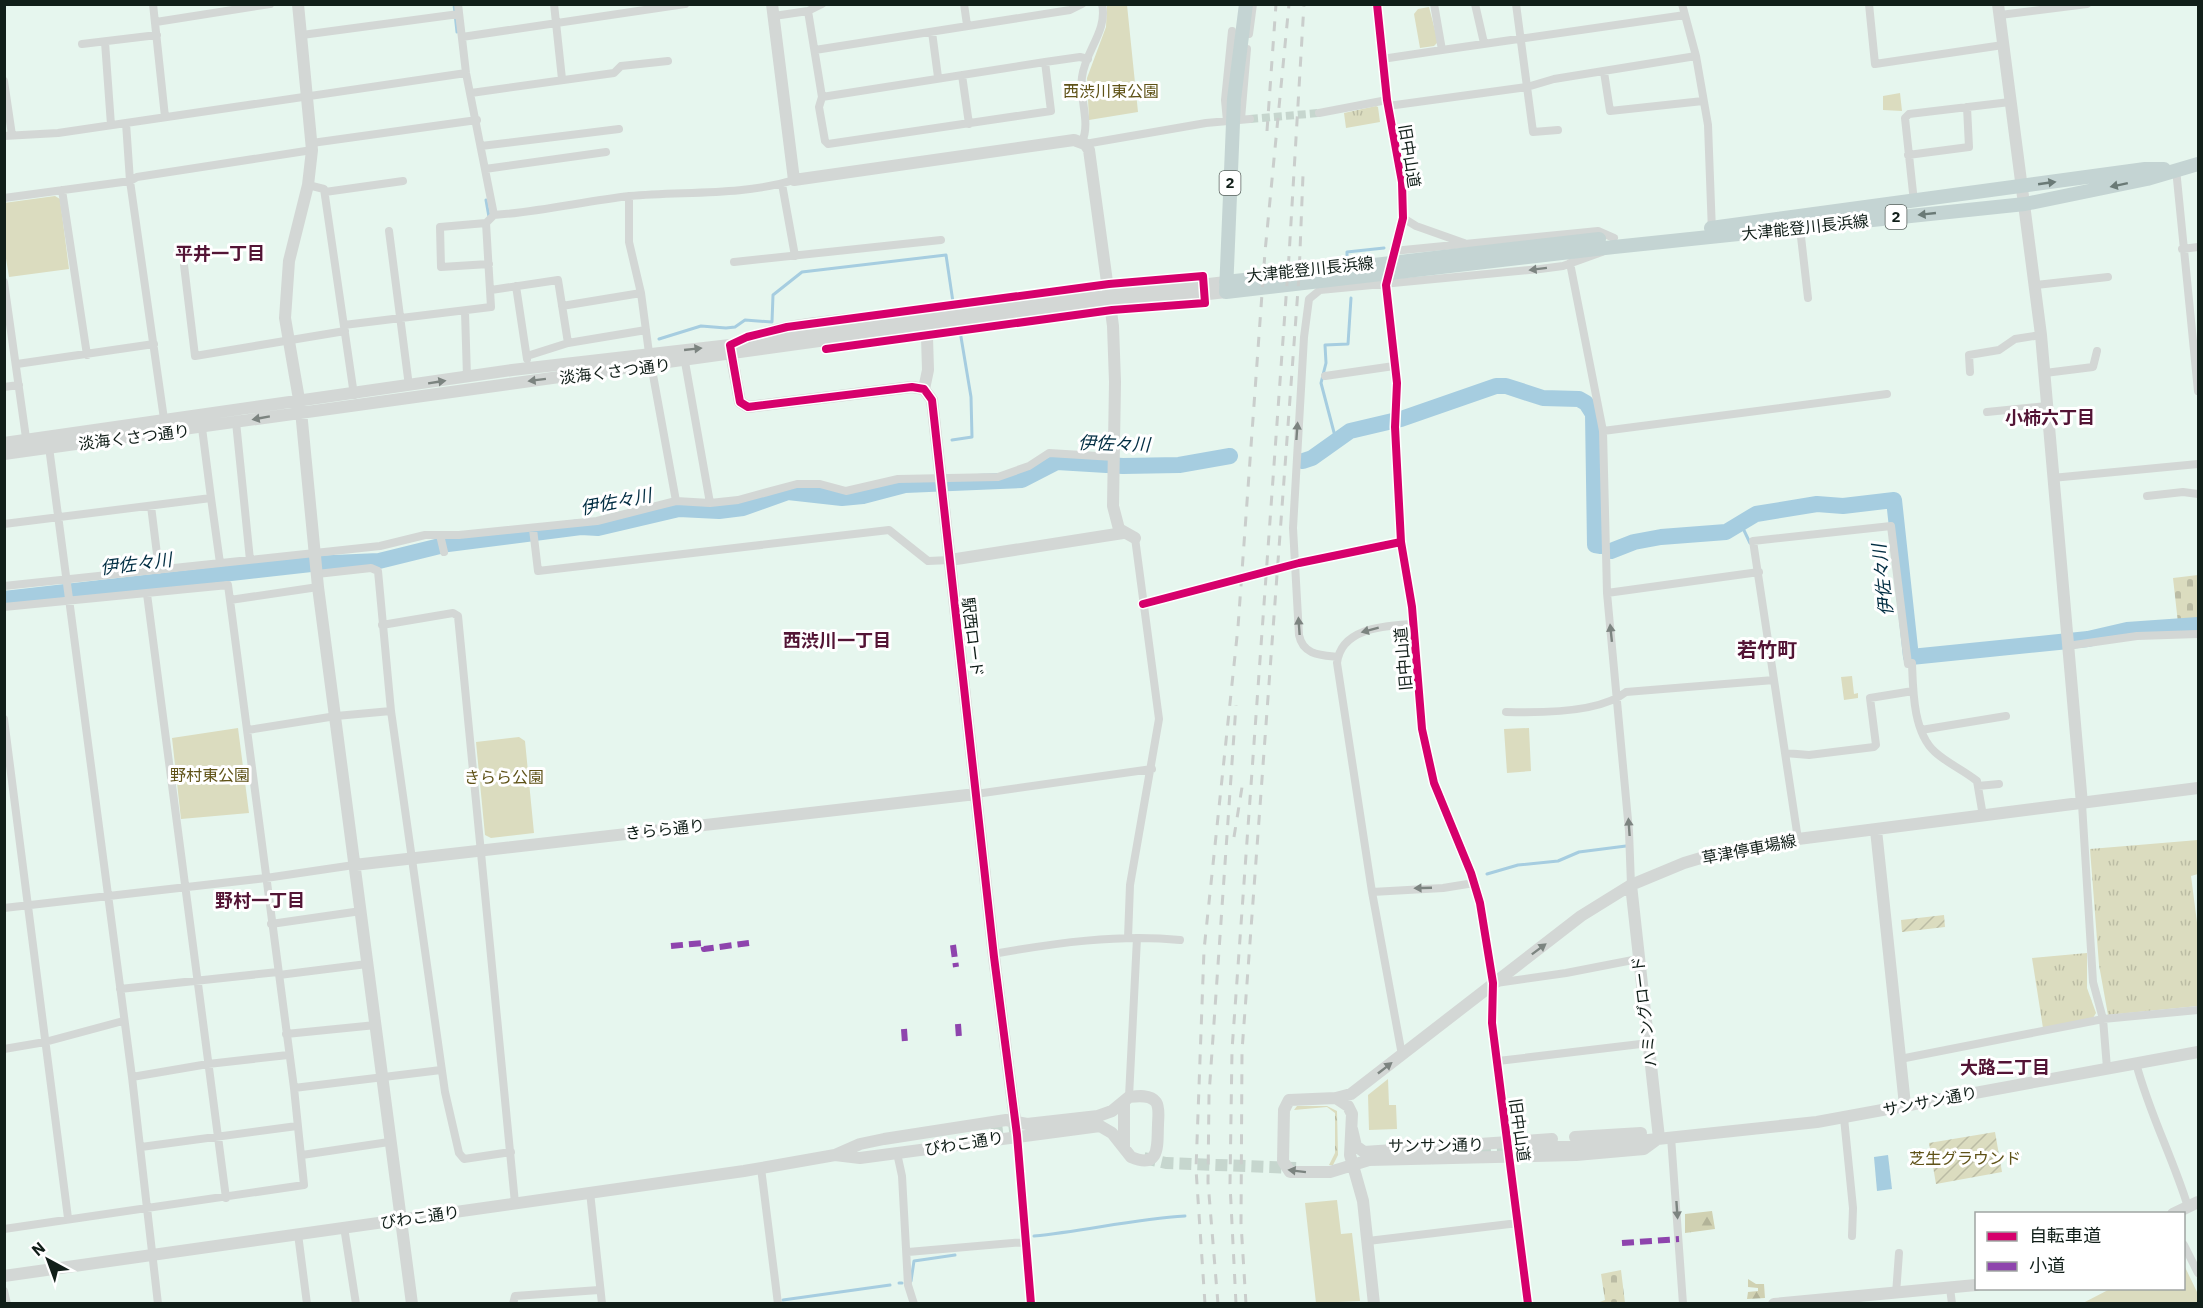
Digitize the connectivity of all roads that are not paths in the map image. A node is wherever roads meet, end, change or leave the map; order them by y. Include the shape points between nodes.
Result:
1 (153, 4) edge
2 (270, 4) edge
3 (298, 4) edge
4 (458, 4) edge
5 (554, 4) edge
6 (685, 4) edge
7 (822, 4) edge
8 (964, 4) edge
9 (1082, 4) edge
10 (1102, 4) edge
11 (1245, 4) edge
12 (1253, 4) edge
13 (1377, 4) edge
14 (1434, 4) edge
15 (1475, 4) edge
16 (1516, 4) edge
17 (1683, 4) edge
18 (1869, 4) edge
19 (2087, 4) edge
20 (636, 8) edge
21 (773, 10) edge
22 (1999, 10) edge
23 (808, 11) junction
24 (459, 14) junction
25 (1685, 15) junction
26 (156, 22) junction
27 (555, 24) junction
28 (968, 25) junction
29 (1232, 31) dead end
30 (932, 32) junction
31 (157, 35) junction
32 (302, 35) junction
33 (1522, 36) junction
34 (462, 37) junction
35 (105, 42) junction
36 (1484, 43) junction
37 (82, 45) dead end
38 (2003, 45) junction
39 (815, 50) junction
40 (1442, 50) junction
41 (1696, 56) junction
42 (1088, 59) junction
43 (1382, 59) junction
44 (668, 61) dead end
45 (1045, 62) junction
46 (1604, 72) junction
47 (466, 73) junction
48 (962, 75) junction
49 (938, 77) junction
50 (562, 79) junction
51 (4, 81) edge
52 (1527, 87) junction
53 (471, 93) junction
54 (308, 96) junction
55 (822, 97) junction
56 (1703, 101) junction
57 (2010, 102) junction
58 (1387, 103) junction
59 (1967, 107) junction
60 (1319, 113) tunnel mouth
61 (165, 117) junction
62 (477, 120) junction
63 (1227, 121) junction
64 (126, 123) junction
65 (969, 124) junction
66 (111, 125) junction
67 (619, 129) dead end
68 (1558, 130) dead end
69 (8, 135) edge
70 (1084, 143) junction
71 (312, 146) junction
72 (481, 146) junction
73 (606, 152) dead end
74 (1908, 154) junction
75 (2199, 164) edge
76 (2175, 169) junction
77 (485, 170) junction
78 (130, 181) junction
79 (403, 182) dead end
80 (788, 182) junction
81 (308, 185) junction
82 (2023, 186) junction
83 (62, 190) junction
84 (325, 192) junction
85 (629, 196) junction
86 (4, 198) edge
87 (1914, 202) junction
88 (2025, 204) junction
89 (494, 215) junction
90 (1403, 218) junction
91 (486, 223) junction
92 (1800, 228) junction
93 (389, 231) dead end
94 (1712, 233) junction
95 (941, 240) dead end
96 (1614, 242) junction
97 (1465, 243) junction
98 (2199, 247) edge
99 (2182, 249) junction
100 (1393, 251) junction
101 (795, 256) junction
102 (734, 262) dead end
103 (1570, 263) junction
104 (489, 264) junction
105 (184, 265) dead end
106 (2108, 277) dead end
107 (4, 282) edge
108 (1108, 284) junction
109 (1386, 285) junction
110 (2036, 285) junction
111 (516, 286) junction
112 (1226, 287) junction
113 (491, 290) junction
114 (641, 293) junction
115 (1808, 298) dead end
116 (562, 306) junction
117 (1112, 310) junction
118 (465, 312) junction
119 (399, 320) junction
120 (344, 328) junction
121 (646, 330) junction
122 (2041, 335) junction
123 (927, 337) junction
124 (290, 342) junction
125 (568, 343) junction
126 (154, 344) junction
127 (730, 349) junction
128 (826, 349) dead end
129 (2097, 351) dead end
130 (87, 355) junction
131 (651, 360) junction
132 (527, 362) junction
133 (685, 362) junction
134 (17, 364) junction
135 (1394, 366) junction
136 (1970, 372) dead end
137 (2044, 373) junction
138 (1325, 376) dead end
139 (467, 377) junction
140 (19, 385) junction
141 (409, 386) junction
142 (4, 387) edge
143 (924, 389) junction
144 (2199, 391) edge
145 (354, 394) junction
146 (1887, 394) dead end
147 (300, 405) junction
148 (2047, 406) junction
149 (1987, 412) dead end
150 (164, 419) junction
151 (236, 422) junction
152 (202, 428) junction
153 (1603, 431) junction
154 (4, 443) edge
155 (27, 445) junction
156 (49, 447) junction
157 (4, 454) edge
158 (1113, 463) junction
159 (2199, 464) edge
160 (940, 478) junction
161 (2052, 478) junction
162 (2199, 494) edge
163 (2147, 496) dead end
164 (211, 498) junction
165 (676, 501) junction
166 (710, 503) junction
167 (151, 506) junction
168 (58, 518) junction
169 (4, 524) edge
170 (534, 533) junction
171 (440, 535) junction
172 (1129, 536) junction
173 (1401, 542) junction
174 (444, 552) dead end
175 (314, 553) junction
176 (250, 560) junction
177 (950, 560) junction
178 (1299, 563) tunnel mouth
179 (220, 564) junction
180 (159, 570) junction
181 (1759, 572) junction
182 (67, 579) junction
183 (317, 580) junction
184 (4, 586) edge
185 (1205, 588) tunnel mouth
186 (1607, 593) junction
187 (147, 594) junction
188 (230, 600) junction
189 (70, 601) junction
190 (1143, 604) junction
191 (4, 607) edge
192 (1413, 624) junction
193 (382, 625) junction
194 (2199, 634) edge
195 (2066, 642) junction
196 (1338, 657) junction
197 (1774, 680) junction
198 (1913, 691) junction
199 (1618, 699) junction
200 (391, 711) junction
201 (1506, 712) dead end
202 (336, 716) junction
203 (2006, 717) dead end
204 (4, 719) edge
205 (248, 730) junction
206 (1921, 730) junction
207 (1785, 753) junction
208 (1152, 769) junction
209 (2000, 784) dead end
210 (1978, 786) junction
211 (2199, 788) edge
212 (976, 794) junction
213 (2082, 804) junction
214 (1983, 816) junction
215 (1876, 830) junction
216 (1798, 839) junction
217 (482, 850) junction
218 (410, 858) junction
219 (354, 865) junction
220 (266, 878) junction
221 (1474, 883) junction
222 (1631, 885) junction
223 (186, 888) junction
224 (1372, 892) junction
225 (107, 898) junction
226 (29, 906) junction
227 (4, 908) edge
228 (361, 911) junction
229 (272, 924) junction
230 (1133, 938) junction
231 (1180, 940) dead end
232 (993, 954) junction
233 (1638, 959) junction
234 (367, 964) junction
235 (278, 973) junction
236 (198, 980) junction
237 (1492, 983) junction
238 (120, 989) junction
239 (2199, 1010) edge
240 (2103, 1019) junction
241 (123, 1021) junction
242 (376, 1025) junction
243 (286, 1034) junction
244 (45, 1042) junction
245 (1648, 1043) junction
246 (4, 1049) edge
247 (2199, 1052) edge
248 (288, 1055) junction
249 (1402, 1055) junction
250 (1900, 1059) junction
251 (1498, 1060) junction
252 (2136, 1063) junction
253 (208, 1064) junction
254 (2107, 1068) junction
255 (441, 1070) junction
256 (132, 1077) junction
257 (382, 1078) junction
258 (294, 1088) junction
259 (1336, 1098) junction
260 (1126, 1099) junction
261 (1905, 1105) junction
262 (1844, 1118) junction
263 (1015, 1122) junction
264 (297, 1126) junction
265 (1352, 1129) junction
266 (991, 1132) tunnel mouth
267 (1017, 1135) junction
268 (217, 1136) junction
269 (1665, 1138) junction
270 (1508, 1141) junction
271 (388, 1142) junction
272 (141, 1147) junction
273 (1124, 1147) junction
274 (1538, 1148) tunnel mouth
275 (511, 1152) junction
276 (897, 1153) junction
277 (302, 1155) junction
278 (835, 1155) junction
279 (1510, 1157) junction
280 (1353, 1163) junction
281 (762, 1168) junction
282 (590, 1192) junction
283 (226, 1198) junction
284 (515, 1203) junction
285 (2193, 1205) edge
286 (146, 1207) junction
287 (2177, 1212) edge
288 (68, 1218) junction
289 (401, 1219) junction
290 (1518, 1223) junction
291 (344, 1227) junction
292 (4, 1229) edge
293 (298, 1234) junction
294 (1852, 1236) dead end
295 (1368, 1241) junction
296 (1025, 1242) junction
297 (2185, 1247) edge
298 (908, 1252) junction
299 (1899, 1253) dead end
300 (152, 1255) junction
301 (2199, 1273) edge
302 (4, 1276) edge
303 (1975, 1285) edge
304 (1950, 1288) junction
305 (599, 1290) junction
306 (4, 1291) edge
307 (1896, 1294) junction
308 (1854, 1300) edge
309 (6, 1304) edge
310 (158, 1304) edge
311 (307, 1304) edge
312 (356, 1304) edge
313 (412, 1304) edge
314 (513, 1304) edge
315 (602, 1304) edge
316 (778, 1304) edge
317 (914, 1304) edge
318 (1031, 1304) edge
319 (1374, 1304) edge
320 (1528, 1304) edge
321 (1683, 1304) edge
322 (1774, 1304) edge
323 (1952, 1304) edge

1 - 26 street
2 - 26 street
3 - 32 street
4 - 24 street
5 - 27 street
6 - 20 street
7 - 23 street
8 - 28 street
9 - 28 street via 1070,10
10 - 42 street via 1103,23
11 - 112 main road, 大津能登川長浜線 / 2 via 1236,74
12 - 63 street via 1247,46 1245,119
13 - 43 street, 旧中山道
14 - 40 street
15 - 36 street
16 - 33 street
17 - 25 street
18 - 38 street via 1875,64
19 - 22 street
20 - 27 street
21 - 23 street
21 - 80 street
22 - 38 street
23 - 39 street
24 - 32 street
24 - 34 street
25 - 33 street
25 - 41 street
26 - 31 street
27 - 34 street
27 - 50 street
28 - 30 street
29 - 63 street via 1225,100
30 - 39 street
30 - 49 street
31 - 35 street
31 - 61 street
32 - 54 street
33 - 36 street
33 - 52 street
34 - 47 street
35 - 37 street
35 - 66 street
36 - 40 street
38 - 57 street
39 - 55 street
40 - 43 street
41 - 46 street
41 - 56 street
42 - 45 street
42 - 70 street via 1082,78
43 - 58 street, 旧中山道
44 - 50 street
45 - 48 street
45 - 65 street via 1051,111
46 - 52 street
46 - 56 street via 1610,111
47 - 53 street
47 - 54 street
48 - 49 street
48 - 65 street
49 - 55 street
50 - 53 street
51 - 69 street
52 - 58 street
52 - 68 street via 1533,132
53 - 62 street
54 - 61 street
54 - 71 street
55 - 65 street via 819,107 828,144
56 - 94 street via 1710,148
57 - 59 street
57 - 82 street
58 - 60 street
58 - 90 street, 旧中山道 via 1402,182
59 - 74 street via 1909,114 1905,118
59 - 74 street via 1970,147
61 - 64 street
62 - 71 street
62 - 72 street
63 - 70 street
64 - 66 street
64 - 78 street
66 - 69 street
67 - 72 street
70 - 80 street via 1074,140
70 - 108 street via 1089,150
71 - 78 street
71 - 81 street
72 - 77 street
73 - 77 street
74 - 87 street
75 - 76 main road, 大津能登川長浜線 / 2
82 -> 76 main road, 大津能登川長浜線 / 2 via 2145,169
76 -> 88 main road, 大津能登川長浜線 / 2 via 2147,179
76 - 99 street
77 - 89 street
78 - 83 street
78 - 126 street
79 - 84 street
80 - 85 street
80 - 101 street
81 - 84 street
81 - 124 street via 289,261 285,318
82 - 87 main road, 大津能登川長浜線 / 2
82 - 88 street
83 - 86 street
83 - 130 street
84 - 120 street
85 - 89 street
85 - 114 street via 629,242
87 - 94 main road, 大津能登川長浜線 / 2
88 -> 92 main road, 大津能登川長浜線 / 2
88 - 110 street
89 - 91 street
90 - 97 street
90 - 100 street, 旧中山道
91 - 104 street
91 - 104 street via 440,227 441,267
92 - 94 main road, 大津能登川長浜線 / 2
92 - 115 street
93 - 119 street
94 - 96 main road, 大津能登川長浜線 / 2
95 - 101 street
96 - 97 street via 1598,231
96 - 103 street
96 - 112 main road, 大津能登川長浜線 / 2
97 - 100 street
98 - 99 street
99 - 144 street
100 - 109 street, 旧中山道
101 - 102 street
103 -> 109 street
103 - 153 street
104 - 113 street
105 - 124 street via 195,356
106 - 110 street
107 - 134 street
108 - 117 street
108 - 117 street via 1203,276 1205,303
108 - 127 street via 787,327 747,337
109 - 135 street, 旧中山道
196 -> 109 street via 1308,652 1299,634 1293,528 1307,305 1320,290
110 - 122 street
111 - 113 street
111 - 116 street via 558,280
111 - 132 street
112 - 127 street, 淡海くさつ通り
113 - 118 street via 491,308
114 - 116 street
114 - 121 street
116 - 125 street
117 - 123 street
117 - 158 street
118 - 119 street
118 - 139 street
119 - 120 street
119 - 141 street
120 - 124 street
120 - 145 street
121 - 125 street
121 - 131 street
122 - 136 street via 2015,339 1999,350 1969,355
122 - 137 street
123 - 128 street
123 - 143 street
124 - 147 street
125 - 132 street
126 - 130 street
126 - 150 street
131 -> 127 street, 淡海くさつ通り
127 - 133 street, 淡海くさつ通り
127 - 143 street via 740,402 747,407 895,388
129 - 137 street via 2093,367
130 - 134 street
131 - 132 street, 淡海くさつ通り
131 - 133 street, 淡海くさつ通り
131 -> 147 street, 淡海くさつ通り
131 - 165 street
132 - 139 street, 淡海くさつ通り
133 - 166 street
134 - 140 street
135 - 138 street
135 - 173 street, 旧中山道
137 - 148 street
141 -> 139 street, 淡海くさつ通り
140 - 142 street
140 - 155 street
141 - 145 street, 淡海くさつ通り
143 - 160 street, 駅西ロード via 932,400
145 - 147 street, 淡海くさつ通り
146 - 153 street
147 - 150 street, 淡海くさつ通り
147 -> 151 street, 淡海くさつ通り
147 - 175 street
148 - 149 street
148 - 161 street
150 - 155 street, 淡海くさつ通り
151 - 152 street, 淡海くさつ通り
151 - 176 street
152 - 156 street, 淡海くさつ通り
152 - 164 street
153 - 186 street
154 - 155 street, 淡海くさつ通り
155 - 156 street, 淡海くさつ通り
155 - 157 street, 淡海くさつ通り
156 - 168 street
158 - 160 street via 1049,453 1029,466 998,477
158 - 172 street via 1116,522
159 - 161 street
160 - 166 street via 898,479 846,491 805,483
160 - 177 street, 駅西ロード
161 - 195 street
162 - 163 street
164 - 167 street
164 - 179 street
165 - 166 street
165 - 170 street
167 - 168 street
167 - 180 street
168 - 169 street
168 - 182 street
170 - 171 street
170 - 177 street via 538,571 889,530 928,561
171 - 174 street
171 - 175 street
172 - 177 street
172 - 190 street
173 - 178 street
173 - 192 street, 旧中山道
175 - 176 street
175 - 183 street
176 - 179 street
177 - 212 street, 駅西ロード
179 - 180 street
180 - 182 street
181 - 186 street
181 - 197 street
181 - 198 street via 1753,541 1891,526
182 - 184 street
182 - 189 street
183 - 188 street
183 - 193 street via 371,568 378,571
183 - 202 street
185 - 190 street
199 -> 186 street
187 - 188 street via 228,585
187 - 189 street
187 - 223 street
188 - 205 street
189 - 191 street
189 - 225 street
190 - 208 street via 1159,719
192 -> 196 street via 1364,630
192 - 221 street, 旧中山道 via 1427,758
193 - 200 street
193 - 217 street via 453,613 458,616
194 - 195 street
195 - 213 street
196 - 224 street
197 - 199 street via 1626,692
197 - 207 street
198 - 206 street
198 - 207 street via 1870,698 1874,747 1809,755
199 - 201 street via 1552,711
222 -> 199 street
200 - 202 street
200 - 218 street
202 - 205 street
202 - 219 street
203 - 206 street
204 - 226 street
205 - 220 street
206 - 210 street via 1933,750 1961,768
207 - 216 street
208 - 212 street
208 - 230 street via 1130,885
209 - 210 street
210 - 214 street
211 - 213 street, 草津停車場線
212 - 217 street, きらら通り
212 - 232 street, 駅西ロード
213 - 214 street, 草津停車場線
213 - 240 street via 2093,982
214 - 215 street, 草津停車場線
215 - 216 street, 草津停車場線
215 - 250 street
216 - 222 street, 草津停車場線 via 1721,852
217 - 218 street, きらら通り
217 - 275 street
218 - 219 street, きらら通り
218 - 255 street
219 - 220 street
219 - 228 street
220 - 223 street
220 - 229 street
221 -> 224 street
221 - 237 street, 旧中山道 via 1488,943
222 - 233 street, ハミングロード
237 -> 222 street, 草津停車場線 via 1581,916
223 - 225 street
223 - 236 street
224 - 249 street
225 - 226 street
225 - 238 street
226 - 227 street
226 - 244 street
228 - 229 street
228 - 234 street
229 - 235 street
230 - 231 street
230 - 232 street
230 - 260 street
232 - 263 street, 駅西ロード
233 - 237 street via 1566,974
233 - 245 street, ハミングロード
234 - 235 street
234 - 242 street
235 - 236 street
235 - 243 street
236 - 238 street
236 - 253 street
237 - 249 street, 草津停車場線
237 - 251 street, 旧中山道 via 1492,1023
238 - 241 street
239 - 240 street
240 - 250 street
240 - 254 street
241 - 244 street
241 - 256 street
242 - 243 street
242 - 257 street
243 - 248 street
244 - 246 street
244 - 288 street
245 - 251 street
245 - 269 street, ハミングロード
247 - 252 street, サンサン通り
248 - 253 street
248 - 258 street
259 -> 249 street, 草津停車場線 via 1351,1094
250 - 261 street
251 - 270 street, 旧中山道
252 - 254 street, サンサン通り
252 - 285 street via 2143,1089
253 - 256 street
253 - 268 street
254 - 261 street, サンサン通り
255 - 257 street
255 - 275 street via 459,1153 464,1159
256 - 272 street
257 - 258 street
257 - 271 street
258 - 264 street
259 - 265 street via 1351,1109
280 -> 259 street, 草津停車場線 via 1326,1172 1290,1172 1283,1163 1286,1104 1294,1098
260 - 263 street, びわこ通り via 1098,1116
260 - 273 street
260 - 273 street, びわこ通り via 1150,1097 1157,1104 1158,1148 1149,1159 1134,1159
261 - 262 street, サンサン通り
262 - 269 street, サンサン通り
262 - 294 street
263 - 267 street, 駅西ロード
263 - 278 street, びわこ通り via 884,1139
264 - 268 street
264 - 277 street
265 - 270 street, サンサン通り via 1356,1146 1364,1152
265 - 280 street
266 - 278 street
267 - 273 street, びわこ通り via 1100,1126
267 - 276 street, びわこ通り
267 - 296 street
268 - 272 street
268 - 283 street
269 - 270 street, サンサン通り via 1649,1132
269 - 274 street
269 - 279 street, サンサン通り via 1644,1149
269 -> 321 street via 1672,1152
270 - 279 street, 旧中山道
271 - 277 street
271 - 289 street
272 - 286 street
275 - 284 street
276 - 278 street, びわこ通り via 860,1158
276 - 298 street
277 - 283 street via 304,1185
278 - 281 street, びわこ通り
279 - 280 street, サンサン通り
279 - 290 street, 旧中山道
280 - 295 street
281 - 282 street, びわこ通り
281 - 316 street
282 - 284 street, びわこ通り
282 - 305 street
283 - 286 street
284 - 289 street, びわこ通り
285 - 287 street
286 - 288 street
286 - 300 street
288 - 292 street
289 - 291 street, びわこ通り
289 - 313 street
290 - 295 street
290 - 320 street, 旧中山道
291 - 293 street, びわこ通り
291 - 312 street
293 - 300 street, びわこ通り
293 - 311 street
295 - 319 street
296 - 298 street
296 - 318 street
297 - 301 street
298 - 317 street via 908,1286
299 - 307 street
300 - 302 street, びわこ通り
300 - 310 street
303 - 304 street
304 - 307 street
304 - 323 street
305 - 314 street via 515,1296
305 - 315 street
306 - 309 street
307 - 308 street
308 - 322 street

